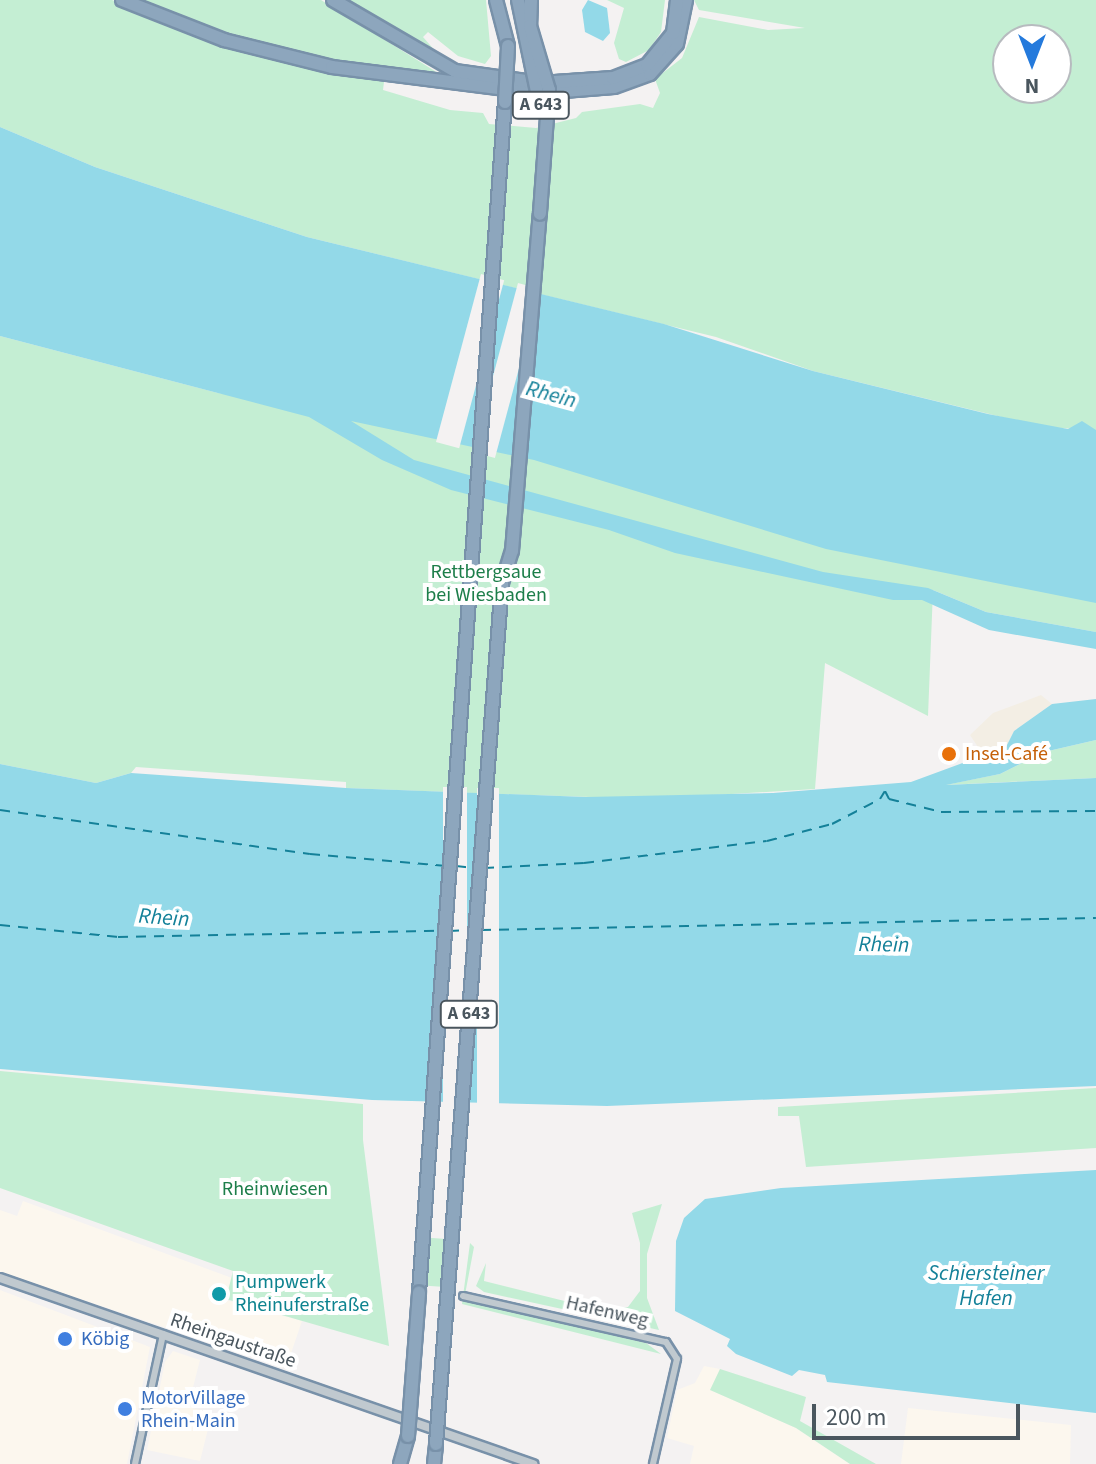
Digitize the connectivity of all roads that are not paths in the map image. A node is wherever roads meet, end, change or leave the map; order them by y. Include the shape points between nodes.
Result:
1 (122, 0) edge
2 (333, 0) edge
3 (496, 0) edge
4 (507, 0) edge
5 (518, 0) edge
6 (531, 0) edge
7 (677, 0) edge
8 (686, 0) edge
9 (508, 46) junction
10 (587, 86) junction
11 (502, 583) junction
12 (0, 1278) edge
13 (463, 1296) dead end
14 (163, 1334) junction
15 (408, 1436) junction
16 (135, 1464) edge
17 (400, 1464) edge
18 (407, 1464) edge
19 (434, 1464) edge
20 (533, 1464) edge
21 (653, 1464) edge

1 - 10 highway via 224,40 332,67 481,89
2 - 10 highway via 455,71
3 - 9 highway
4 - 9 highway, A 643
5 - 11 highway, A 643, bridge via 541,109
6 - 11 highway, bridge via 530,26 547,72 549,110 512,551
7 - 10 highway via 673,33 655,59
8 - 10 highway via 681,36 663,64 635,81
9 - 15 highway, A 643, bridge
11 - 19 highway, A 643, bridge
12 - 14 street, Rheingaustraße
13 - 21 street, Hafenweg via 666,1342 677,1359
14 - 16 street
14 - 20 street, Rheingaustraße
15 - 17 highway
15 - 18 highway, A 643

